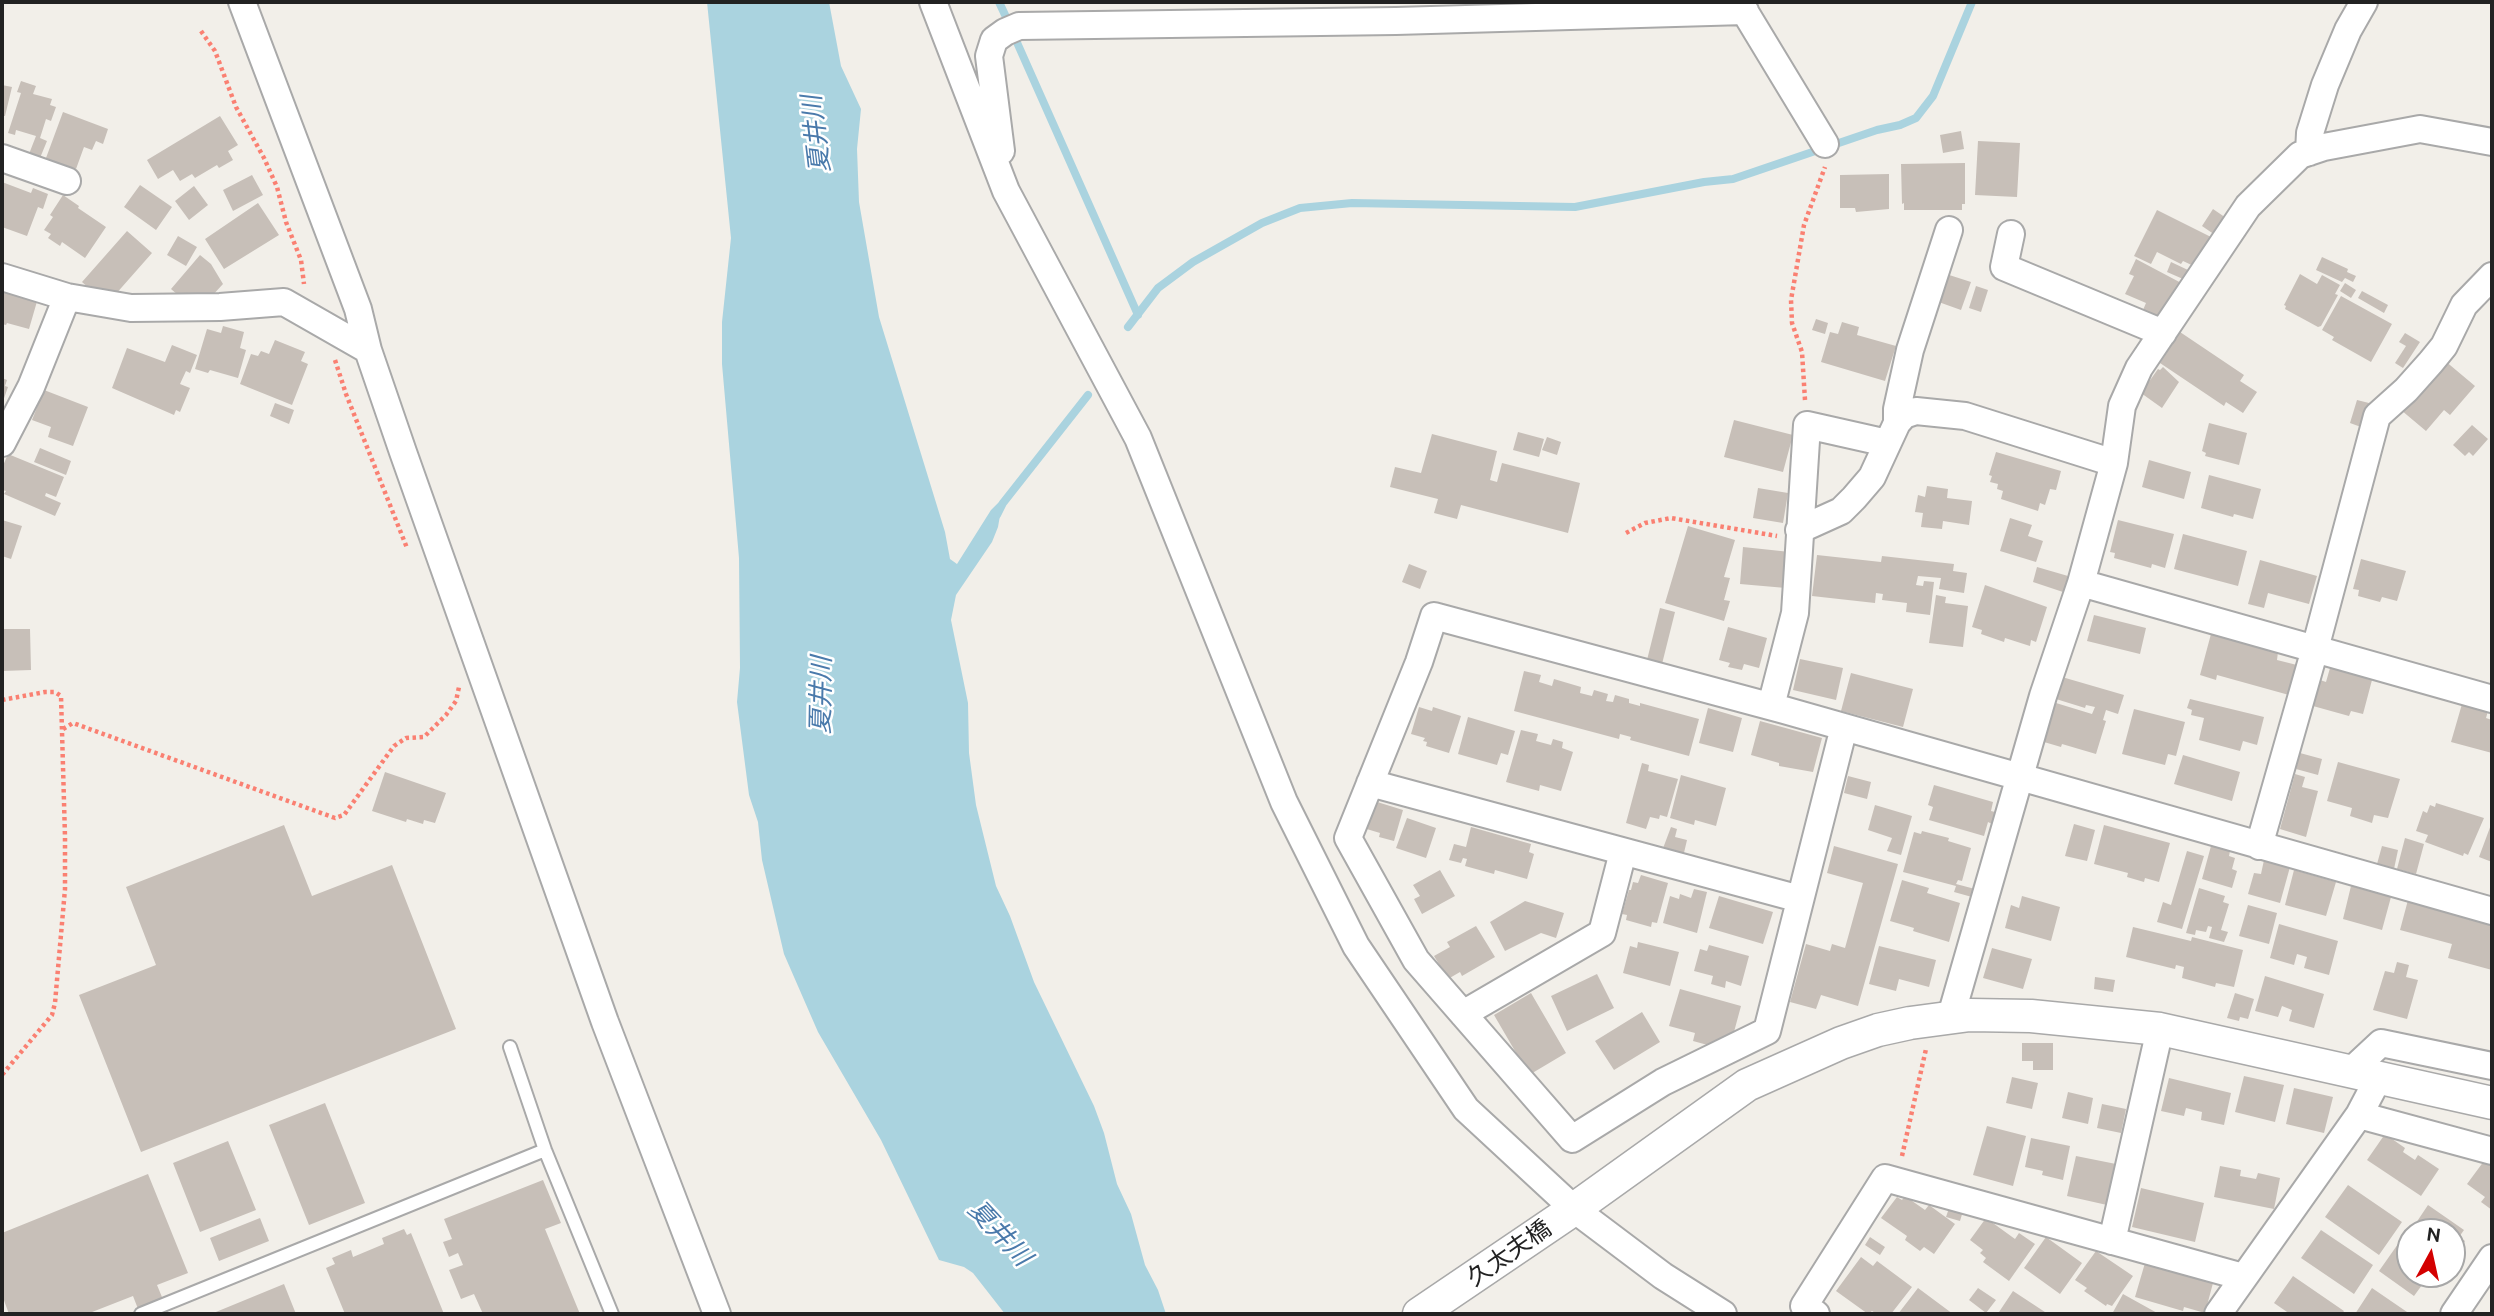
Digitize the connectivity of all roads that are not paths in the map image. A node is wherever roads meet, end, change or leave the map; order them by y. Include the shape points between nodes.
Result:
1 (242, 2) edge
2 (933, 2) edge
3 (2364, 2) edge
4 (1742, 7) edge
5 (1396, 12) edge
6 (2492, 142) edge
7 (1825, 151) road end
8 (2309, 152) junction
9 (2, 158) edge
10 (67, 181) dead end
11 (1006, 191) junction
12 (1949, 230) dead end
13 (2011, 234) dead end
14 (2492, 276) edge
15 (2, 277) edge
16 (66, 297) junction
17 (2163, 333) junction
18 (368, 350) junction
19 (1892, 433) junction
20 (2, 443) edge
21 (2114, 463) junction
22 (1799, 535) junction
23 (2081, 583) junction
24 (2315, 649) junction
25 (2492, 699) edge
26 (1771, 706) junction
27 (1844, 727) junction
28 (2019, 778) junction
29 (1370, 783) junction
30 (2259, 846) junction
31 (1623, 852) junction
32 (1800, 899) junction
33 (2492, 911) edge
34 (1463, 1014) junction
35 (1942, 1018) junction
36 (2160, 1029) junction
37 (510, 1047) dead end
38 (2492, 1066) edge
39 (2366, 1073) junction
40 (2492, 1103) edge
41 (2359, 1115) junction
42 (545, 1150) junction
43 (2492, 1151) edge
44 (1569, 1212) junction
45 (2112, 1241) junction
46 (2492, 1258) edge
47 (2243, 1277) junction
48 (141, 1314) edge
49 (612, 1314) edge
50 (717, 1314) edge
51 (1419, 1314) edge
52 (1723, 1314) edge
53 (1816, 1314) edge
54 (2218, 1314) edge
55 (2454, 1314) edge

1 - 18 street via 358,309
2 - 11 street
3 - 8 street via 2325,85
4 - 5 street
4 - 7 street
5 - 11 street via 1020,26 1005,32 994,40 989,56
6 - 8 street via 2420,129
8 - 17 street via 2300,155 2248,206
9 - 10 street
11 - 44 street via 1138,438 1284,802 1356,946 1466,1109
12 - 19 street via 1910,350
13 - 17 street via 2004,267
14 - 24 street via 2464,305 2431,362 2377,416
15 - 16 street
16 - 18 street via 131,308 284,302
16 - 20 street via 31,387
17 - 21 street via 2139,368 2122,406
18 - 50 street via 605,1022
19 - 21 street via 1904,415 1916,411 1965,416
19 - 22 street via 1872,477 1854,498
19 - 22 street via 1807,425
21 - 23 street
22 - 26 street via 1795,613
23 - 24 street
23 - 28 street
24 - 25 street
24 - 30 street
26 - 27 street
26 - 29 street via 1434,617
27 - 28 street
27 - 32 street
28 - 30 street
28 - 35 street
29 - 31 street
29 - 34 street via 1348,838 1416,960
30 - 33 street
31 - 32 street
31 - 34 street via 1602,933
32 - 34 street via 1766,1031 1663,1082 1572,1139
35 - 36 street, 久太夫橋 via 2031,1016
35 - 44 street, 久太夫橋 via 1878,1030 1747,1085
36 - 39 street, 久太夫橋
36 - 45 street
37 - 42 lane
38 - 39 street via 2381,1043
39 - 40 street, 久太夫橋
39 - 41 street
41 - 43 street
41 - 47 street
42 - 48 lane
42 - 49 lane
44 - 51 street, 久太夫橋
44 - 52 street
45 - 47 street
45 - 53 street via 1885,1178 1804,1306
46 - 55 street
47 - 54 street

